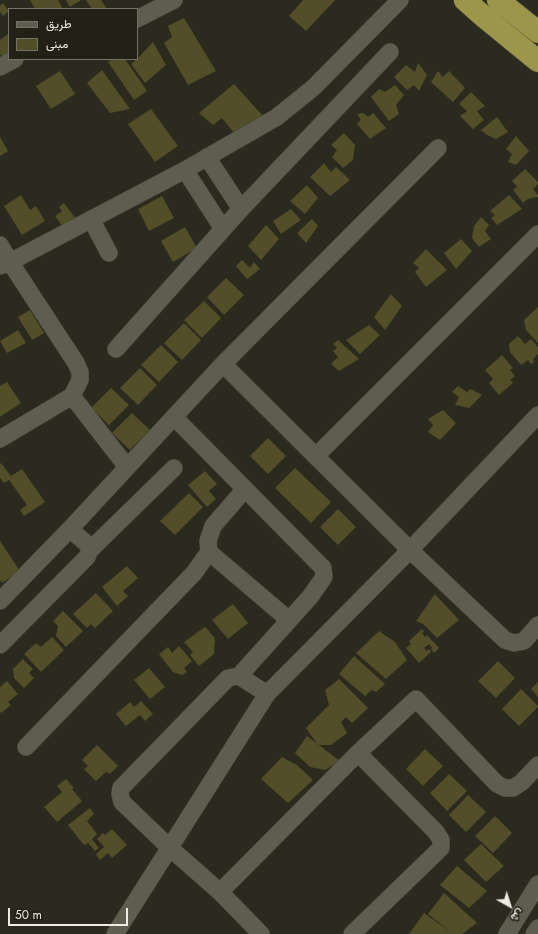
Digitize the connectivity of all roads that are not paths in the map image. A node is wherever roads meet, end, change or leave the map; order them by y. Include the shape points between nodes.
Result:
1 (174, 0) edge
2 (400, 0) edge
3 (466, 0) edge
4 (501, 1) edge
5 (138, 18) edge
6 (538, 32) edge
7 (390, 52) dead end
8 (12, 60) edge
9 (538, 61) edge
10 (0, 67) edge
11 (438, 148) dead end
12 (207, 157) junction
13 (185, 170) junction
14 (241, 209) junction
15 (91, 219) junction
16 (223, 229) junction
17 (538, 234) edge
18 (0, 245) edge
19 (109, 253) dead end
20 (5, 264) edge
21 (116, 349) dead end
22 (223, 364) junction
23 (72, 396) junction
24 (538, 415) edge
25 (174, 417) junction
26 (0, 439) edge
27 (316, 456) junction
28 (127, 467) junction
29 (174, 468) dead end
30 (245, 489) junction
31 (70, 529) junction
32 (90, 550) junction
33 (410, 550) junction
34 (209, 552) junction
35 (0, 601) edge
36 (289, 620) junction
37 (538, 625) edge
38 (0, 645) edge
39 (239, 676) junction
40 (267, 694) junction
41 (26, 746) dead end
42 (358, 753) junction
43 (538, 765) edge
44 (170, 848) junction
45 (538, 884) edge
46 (220, 892) junction
47 (538, 928) edge
48 (115, 934) edge
49 (261, 934) edge
50 (352, 934) edge
51 (507, 934) edge
52 (534, 934) edge

1 - 5 street
2 - 12 street via 314,87 277,117
3 - 9 highway
4 - 6 highway
7 - 14 street
8 - 10 street
11 - 22 street
12 - 13 street
12 - 14 street
13 - 15 street
13 - 16 street
14 - 16 street
15 - 19 street
15 - 20 street
16 - 21 street
17 - 27 street
18 - 20 street
20 - 23 street via 76,363 80,380
22 - 25 street
22 - 27 street
23 - 26 street
23 - 28 street
24 - 33 street
25 - 28 street
25 - 30 street
27 - 33 street
28 - 31 street
29 - 32 street
30 - 34 street via 213,526 208,541
30 - 36 street via 323,568 324,577
31 - 32 street
31 - 35 street
32 - 38 street via 88,557
33 - 37 street via 505,640 514,643 524,641
33 - 40 street
34 - 36 street
34 - 41 street via 194,573
36 - 39 street
39 - 40 street
39 - 44 street via 228,678 121,788 122,802
40 - 44 street
42 - 43 street via 416,699 497,784 504,788 513,788 522,782
42 - 46 street
42 - 50 street via 436,832 441,840 441,848
44 - 46 street
44 - 48 street
45 - 51 street
46 - 49 street
47 - 52 street

